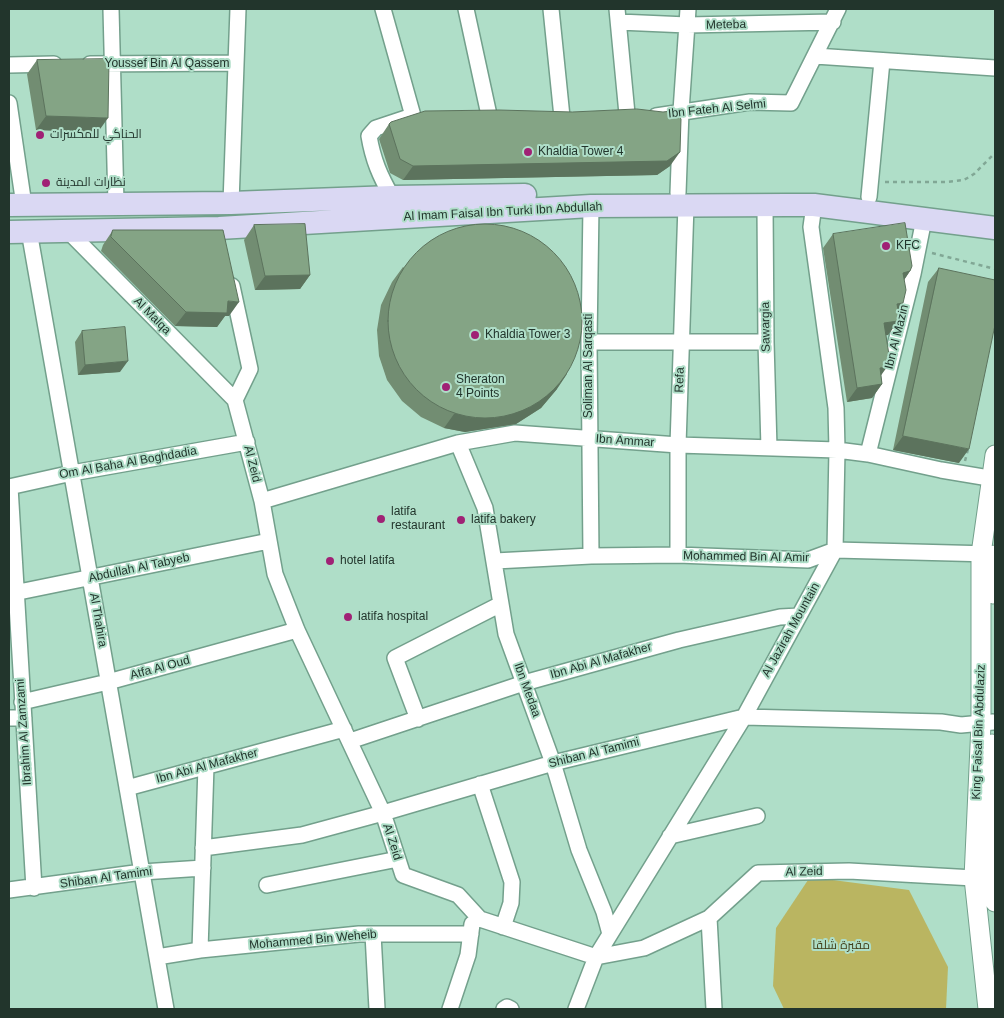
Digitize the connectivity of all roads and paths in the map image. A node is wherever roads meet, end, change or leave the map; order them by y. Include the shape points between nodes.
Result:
1 (111, 9) edge
2 (238, 9) edge
3 (383, 9) edge
4 (466, 9) edge
5 (551, 9) edge
6 (688, 9) edge
7 (618, 15) edge
8 (836, 15) edge
9 (687, 26) junction
10 (815, 56) junction
11 (882, 61) junction
12 (236, 63) junction
13 (112, 64) junction
14 (9, 65) edge
15 (995, 68) edge
16 (9, 103) edge
17 (681, 111) junction
18 (608, 114) edge
19 (627, 114) junction
20 (470, 115) edge
21 (489, 115) junction
22 (507, 115) edge
23 (544, 116) edge
24 (580, 116) edge
25 (562, 117) junction
26 (995, 153) edge
27 (870, 190) junction
28 (392, 197) junction
29 (682, 199) junction
30 (231, 203) junction
31 (116, 204) junction
32 (16, 205) edge
33 (814, 205) junction
34 (591, 206) junction
35 (765, 206) junction
36 (995, 214) edge
37 (924, 219) junction
38 (995, 228) edge
39 (19, 231) edge
40 (68, 231) junction
41 (917, 249) junction
42 (995, 270) edge
43 (229, 275) edge
44 (589, 342) junction
45 (681, 342) junction
46 (766, 342) junction
47 (235, 400) junction
48 (589, 438) junction
49 (247, 442) junction
50 (458, 443) junction
51 (678, 445) junction
52 (968, 445) edge
53 (769, 448) junction
54 (837, 450) junction
55 (868, 454) junction
56 (995, 455) edge
57 (72, 472) junction
58 (963, 474) junction
59 (993, 479) edge
60 (9, 487) edge
61 (262, 501) junction
62 (269, 541) junction
63 (835, 550) junction
64 (991, 554) edge
65 (591, 556) junction
66 (678, 556) junction
67 (495, 561) junction
68 (90, 578) junction
69 (12, 594) edge
70 (501, 604) junction
71 (799, 616) junction
72 (297, 630) junction
73 (108, 682) junction
74 (524, 683) junction
75 (22, 702) junction
76 (744, 717) junction
77 (9, 718) edge
78 (24, 718) junction
79 (418, 718) junction
80 (987, 723) junction
81 (347, 735) junction
82 (552, 763) junction
83 (206, 766) junction
84 (480, 784) junction
85 (127, 788) junction
86 (383, 813) junction
87 (757, 816) dead end
88 (670, 836) junction
89 (203, 848) junction
90 (398, 859) junction
91 (203, 868) junction
92 (142, 872) junction
93 (974, 878) junction
94 (267, 885) dead end
95 (34, 888) junction
96 (9, 890) edge
97 (995, 902) edge
98 (474, 913) junction
99 (709, 918) junction
100 (503, 927) junction
101 (374, 934) junction
102 (471, 934) junction
103 (610, 934) junction
104 (200, 950) junction
105 (596, 956) junction
106 (157, 957) junction
107 (166, 1009) edge
108 (377, 1009) edge
109 (450, 1009) edge
110 (504, 1009) edge
111 (511, 1009) edge
112 (576, 1009) edge
113 (714, 1009) edge
114 (988, 1009) edge

1 - 13 street
2 - 12 street
3 - 28 street via 418,116 376,128 369,136 378,174
4 - 21 street
5 - 25 street
6 - 9 street, Refa
7 - 9 street, Meteba
7 - 19 street
8 - 9 street, Meteba
8 - 10 street, Ibn Fateh Al Selmi
9 - 17 street, Refa
10 - 11 street
10 - 17 street, Ibn Fateh Al Selmi via 791,103 750,102
11 - 15 street
11 - 27 street
12 - 13 street, Youssef Bin Al Qassem
12 - 30 street
13 - 14 street, Youssef Bin Al Qassem
13 - 31 street
16 - 32 street
17 - 19 street, Ibn Fateh Al Selmi via 654,117
17 - 29 street, Refa
18 - 19 street, Ibn Fateh Al Selmi
20 - 21 street
21 - 22 street
23 - 25 street
24 - 25 street
26 - 27 path via 964,180
27 - 29 main road, Al Imam Faisal Ibn Turki Ibn Abdullah via 818,195
27 - 36 main road, Al Imam Faisal Ibn Turki Ibn Abdullah
28 - 29 main road, Al Imam Faisal Ibn Turki Ibn Abdullah
28 - 30 main road, Al Imam Faisal Ibn Turki Ibn Abdullah
29 - 34 main road, Al Imam Faisal Ibn Turki Ibn Abdullah
29 - 35 main road, Al Imam Faisal Ibn Turki Ibn Abdullah
29 - 45 street, Refa
30 - 31 main road, Al Imam Faisal Ibn Turki Ibn Abdullah
31 - 32 main road, Al Imam Faisal Ibn Turki Ibn Abdullah
33 - 35 main road, Al Imam Faisal Ibn Turki Ibn Abdullah
33 - 37 main road, Al Imam Faisal Ibn Turki Ibn Abdullah
33 - 54 street, Al Jazirah Mountain via 811,227 836,408
34 - 40 main road, Al Imam Faisal Ibn Turki Ibn Abdullah via 221,237
34 - 44 street, Soliman Al Sarqasti
35 - 46 street, Sawargia
37 - 38 main road, Al Imam Faisal Ibn Turki Ibn Abdullah
37 - 41 street, Ibn Al Mazin
39 - 40 main road, Al Imam Faisal Ibn Turki Ibn Abdullah
39 - 57 street, Al Thahira
40 - 47 street, Al Malqa
41 - 42 path
41 - 55 street, Ibn Al Mazin
43 - 47 street via 250,368
44 - 45 street
44 - 48 street, Soliman Al Sarqasti
45 - 46 street
45 - 51 street, Refa
46 - 53 street, Sawargia
47 - 49 street, Al Zeid
48 - 50 street, Ibn Ammar via 515,433
48 - 51 street, Ibn Ammar
48 - 65 street, Soliman Al Sarqasti
49 - 57 street, Om Al Baha Al Boghdadia
49 - 61 street, Al Zeid
50 - 61 street, Ibn Ammar
50 - 67 street, Ibn Medaa via 485,508
51 - 53 street, Ibn Ammar
51 - 66 street, Refa
52 - 58 path
53 - 54 street, Ibn Ammar
54 - 55 street, Ibn Ammar
54 - 63 street, Al Jazirah Mountain
55 - 58 street, Ibn Ammar
56 - 59 street, King Faisal Bin Abdulaziz
57 - 60 street, Om Al Baha Al Boghdadia
57 - 68 street, Al Thahira
58 - 59 street, Ibn Ammar
59 - 64 street, King Faisal Bin Abdulaziz
60 - 69 street, Ibrahim Al Zamzami
61 - 62 street, Al Zeid
62 - 68 street, Abdullah Al Tabyeb
62 - 72 street, Al Zeid via 275,574
63 - 64 street, Mohammed Bin Al Amir
63 - 66 street, Mohammed Bin Al Amir via 808,560
63 - 71 street, Al Jazirah Mountain
64 - 80 street, King Faisal Bin Abdulaziz
65 - 66 street, Mohammed Bin Al Amir
65 - 67 street, Mohammed Bin Al Amir
67 - 70 street, Ibn Medaa
68 - 69 street, Abdullah Al Tabyeb
68 - 73 street, Al Thahira
69 - 75 street, Ibrahim Al Zamzami
70 - 74 street, Ibn Medaa via 506,634
70 - 79 street via 395,658
71 - 74 street, Ibn Abi Al Mafakher via 679,640
71 - 76 street, Al Jazirah Mountain
72 - 73 street, Atfa Al Oud
72 - 81 street, Al Zeid
73 - 75 street, Atfa Al Oud
73 - 85 street, Al Thahira
74 - 79 street, Ibn Abi Al Mafakher
74 - 82 street, Ibn Medaa
75 - 78 street, Ibrahim Al Zamzami
76 - 80 street, Shiban Al Tamimi via 961,725
76 - 82 street, Shiban Al Tamimi
76 - 88 street, Al Jazirah Mountain
77 - 78 street
78 - 95 street, Ibrahim Al Zamzami
79 - 81 street, Ibn Abi Al Mafakher
80 - 93 street, King Faisal Bin Abdulaziz
80 - 97 street, King Faisal Bin Abdulaziz via 991,878
81 - 83 street, Ibn Abi Al Mafakher
81 - 86 street, Al Zeid
82 - 84 street, Shiban Al Tamimi
82 - 103 street, Ibn Medaa
83 - 85 street, Ibn Abi Al Mafakher
83 - 89 street
84 - 86 street, Shiban Al Tamimi
84 - 100 street via 512,882 511,903
85 - 92 street, Al Thahira
86 - 89 street, Shiban Al Tamimi via 302,835
86 - 90 street, Al Zeid
87 - 88 street
88 - 103 street, Al Jazirah Mountain
89 - 91 street
90 - 94 street
90 - 98 street, Al Zeid via 403,875 458,895
91 - 92 street, Shiban Al Tamimi
91 - 104 street
92 - 95 street, Shiban Al Tamimi
92 - 106 street, Al Thahira
93 - 99 street, Al Zeid via 849,871 758,873
93 - 114 street, King Faisal Bin Abdulaziz
95 - 96 street, Shiban Al Tamimi
98 - 100 street, Al Zeid via 480,919
98 - 102 street
99 - 105 street, Al Zeid via 644,948
99 - 113 street
100 - 105 street, Al Zeid
101 - 102 street, Mohammed Bin Weheib
101 - 104 street, Mohammed Bin Weheib
101 - 108 street
102 - 109 street via 468,955
103 - 105 street, Al Jazirah Mountain
104 - 106 street, Mohammed Bin Weheib
105 - 112 street, Al Jazirah Mountain
106 - 107 street, Al Thahira
110 - 111 street

